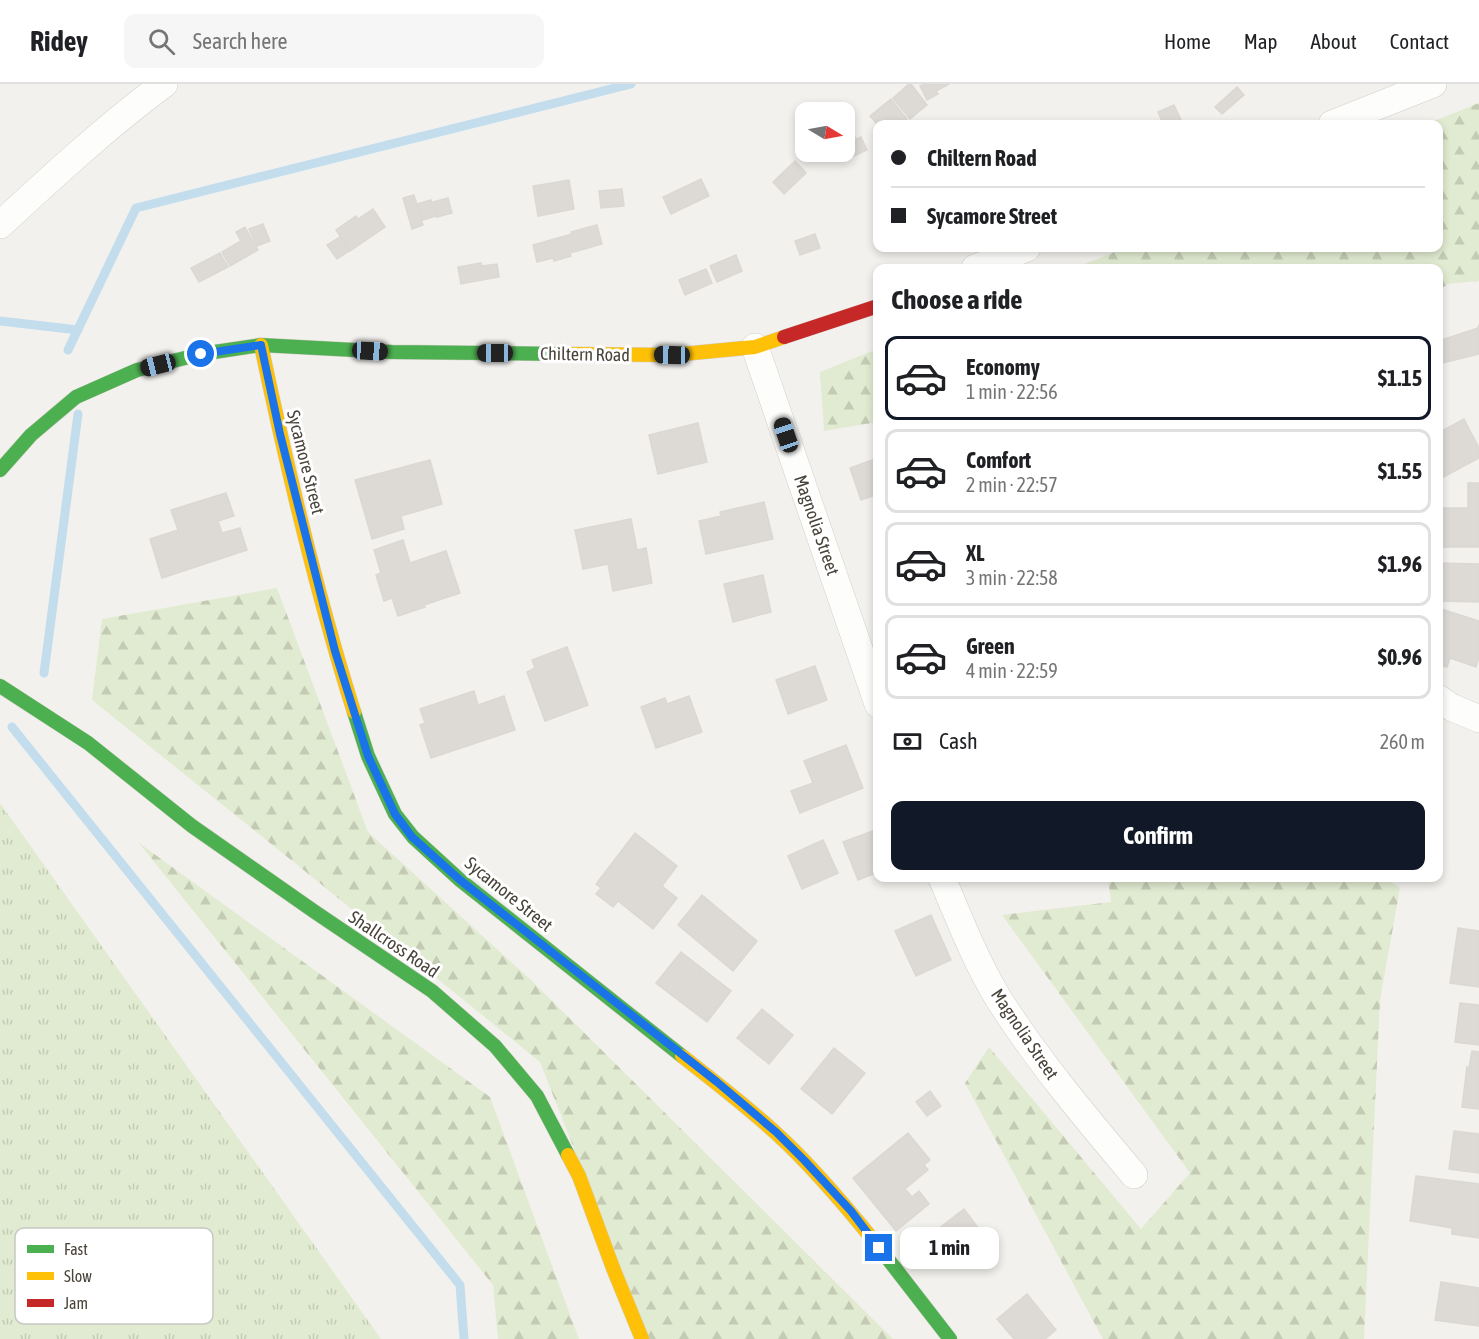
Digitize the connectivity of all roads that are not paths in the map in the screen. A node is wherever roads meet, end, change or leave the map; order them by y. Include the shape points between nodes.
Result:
1 (164, 84) edge
2 (1433, 84) edge
3 (1342, 120) edge
4 (0, 225) edge
5 (1017, 252) edge
6 (985, 264) edge
7 (873, 308) edge
8 (261, 345) junction
9 (755, 346) junction
10 (0, 470) edge
11 (0, 686) edge
12 (873, 689) edge
13 (1443, 701) edge
14 (1479, 719) edge
15 (944, 882) edge
16 (1134, 1175) dead end
17 (642, 1339) edge
18 (950, 1339) edge

1 - 4 street
2 - 3 street
5 - 6 street
7 - 9 street, Chiltern Road
8 - 9 street, Chiltern Road via 392,352 672,355
8 - 10 street, Chiltern Road via 201,354 137,370 75,398 31,435
8 - 18 street, Sycamore Street via 335,651 368,756 395,814 412,837 460,880 776,1132 851,1211
9 - 12 street, Magnolia Street
11 - 17 street, Shallcross Road via 88,743 192,826 432,992 495,1046 537,1095 579,1176
13 - 14 street
15 - 16 street, Magnolia Street via 997,996 1073,1103

